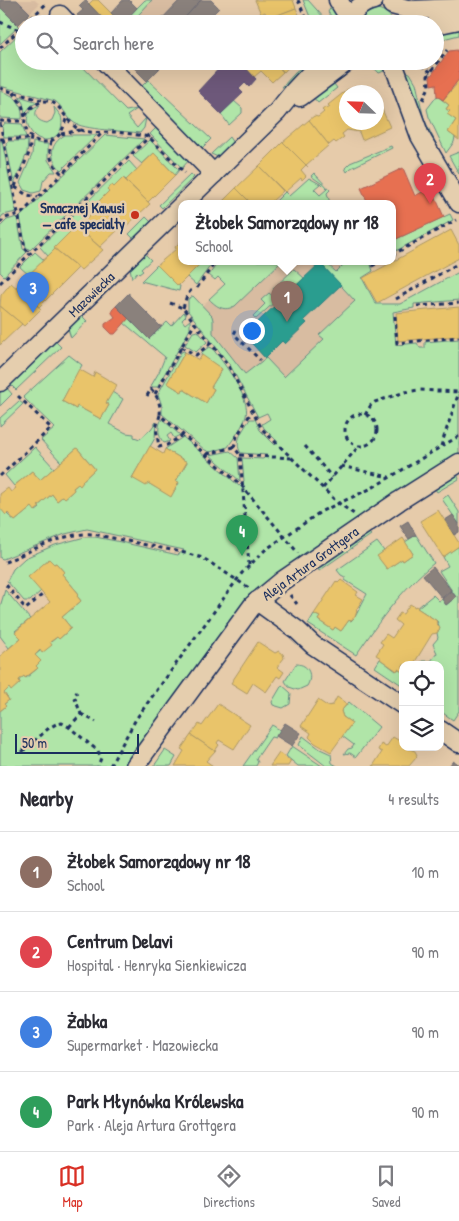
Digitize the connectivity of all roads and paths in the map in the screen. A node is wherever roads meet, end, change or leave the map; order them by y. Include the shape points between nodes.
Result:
1 (298, 0) edge
2 (338, 0) edge
3 (373, 0) edge
4 (386, 2) edge
5 (459, 8) edge
6 (304, 15) edge
7 (346, 15) edge
8 (353, 15) edge
9 (400, 15) edge
10 (459, 20) edge
11 (0, 22) edge
12 (444, 23) edge
13 (15, 28) edge
14 (15, 34) edge
15 (0, 48) edge
16 (446, 50) dead end
17 (444, 53) edge
18 (113, 70) edge
19 (314, 70) edge
20 (335, 70) edge
21 (395, 70) edge
22 (427, 70) edge
23 (430, 72) joint
24 (0, 88) edge
25 (428, 91) dead end
26 (12, 92) junction
27 (46, 101) junction
28 (277, 112) junction
29 (25, 119) junction
30 (66, 119) junction
31 (160, 120) junction
32 (0, 122) edge
33 (81, 130) junction
34 (103, 132) junction
35 (61, 134) junction
36 (31, 137) junction
37 (149, 137) junction
38 (1, 139) edge
39 (52, 141) junction
40 (185, 173) dead end
41 (62, 174) junction
42 (214, 174) junction
43 (14, 189) junction
44 (38, 197) junction
45 (187, 200) edge
46 (178, 209) edge
47 (457, 212) edge
48 (18, 214) junction
49 (0, 223) edge
50 (396, 252) edge
51 (30, 254) junction
52 (459, 263) edge
53 (213, 265) edge
54 (0, 274) edge
55 (4, 279) junction
56 (0, 283) edge
57 (196, 288) dead end
58 (192, 289) dead end
59 (396, 300) dead end
60 (170, 303) dead end
61 (459, 303) edge
62 (417, 306) dead end
63 (184, 308) junction
64 (395, 316) dead end
65 (195, 324) junction
66 (236, 330) dead end
67 (459, 337) edge
68 (211, 343) junction
69 (182, 348) junction
70 (260, 360) dead end
71 (0, 382) edge
72 (459, 392) edge
73 (155, 394) junction
74 (17, 395) dead end
75 (146, 396) dead end
76 (252, 410) junction
77 (160, 415) junction
78 (365, 415) junction
79 (183, 435) junction
80 (305, 446) dead end
81 (359, 446) junction
82 (234, 447) junction
83 (441, 447) dead end
84 (206, 454) junction
85 (240, 455) junction
86 (292, 458) junction
87 (459, 462) edge
88 (341, 466) junction
89 (0, 476) edge
90 (332, 477) junction
91 (390, 477) dead end
92 (242, 486) junction
93 (323, 488) junction
94 (337, 502) dead end
95 (284, 536) dead end
96 (5, 562) dead end
97 (248, 565) dead end
98 (237, 580) dead end
99 (6, 585) dead end
100 (288, 593) dead end
101 (43, 594) dead end
102 (257, 601) junction
103 (297, 604) dead end
104 (78, 692) dead end
105 (399, 702) edge
106 (81, 714) junction
107 (96, 722) dead end
108 (70, 727) junction
109 (444, 733) edge
110 (459, 742) edge
111 (22, 752) dead end
112 (98, 766) edge
113 (135, 766) edge

1 - 6 path
2 - 7 street
3 - 8 street via 356,9
4 - 5 street via 410,10
4 - 9 street
10 - 12 street
11 - 13 path
14 - 15 path
16 - 17 path
18 - 31 street
19 - 28 street, Mazowiecka
20 - 28 street, Mazowiecka
21 - 47 street via 420,136
22 - 23 path
23 - 25 path
24 - 26 path
26 - 27 path
26 - 29 path via 22,104
27 - 29 path via 32,106
27 - 30 path via 58,106
28 - 42 street, Mazowiecka
29 - 32 path
29 - 36 path
30 - 33 path
30 - 35 path
31 - 37 path via 147,134
31 - 42 street
32 - 38 path
33 - 34 path
33 - 35 path
34 - 37 path
34 - 41 path
35 - 39 path
36 - 38 path
36 - 39 path
36 - 43 path via 30,153
37 - 40 path
37 - 51 path
38 - 43 path
39 - 41 path via 50,159
41 - 44 path
42 - 45 street, Mazowiecka
43 - 44 path
43 - 48 path
44 - 48 path
46 - 71 street, Mazowiecka
47 - 50 path
48 - 49 path
48 - 51 path via 25,248
51 - 55 path
52 - 59 path
53 - 57 path
54 - 55 path
55 - 56 path
58 - 63 path
60 - 63 path
61 - 62 path
63 - 65 path
64 - 67 path via 397,343
65 - 68 path
65 - 69 path
66 - 70 path via 234,334
68 - 69 path via 196,355
68 - 76 path via 228,365
69 - 73 path
72 - 78 path via 405,392 375,402
72 - 83 path
73 - 75 path via 150,389
73 - 77 path
74 - 89 path via 50,428
76 - 82 path
76 - 86 path via 262,429
77 - 79 path
77 - 79 path via 156,428 159,448
78 - 81 path via 372,420 376,433 371,442
78 - 81 path via 354,416 345,429 348,439
79 - 84 path
80 - 90 path
81 - 88 path
82 - 84 path
82 - 85 path
84 - 92 path
85 - 86 path
85 - 92 path
86 - 93 path
87 - 102 street, Aleja Artura Grottgera via 386,509
88 - 90 path
88 - 91 path
90 - 93 path
92 - 95 path
92 - 97 path
93 - 94 path
96 - 98 path via 57,540 93,534 203,558
99 - 101 path via 26,609
100 - 103 path
102 - 105 street via 313,645
102 - 113 street, Aleja Artura Grottgera
104 - 106 path via 74,696
106 - 107 path
106 - 108 path
108 - 111 path via 62,723 54,725
108 - 112 path via 98,751 101,756
109 - 110 street

